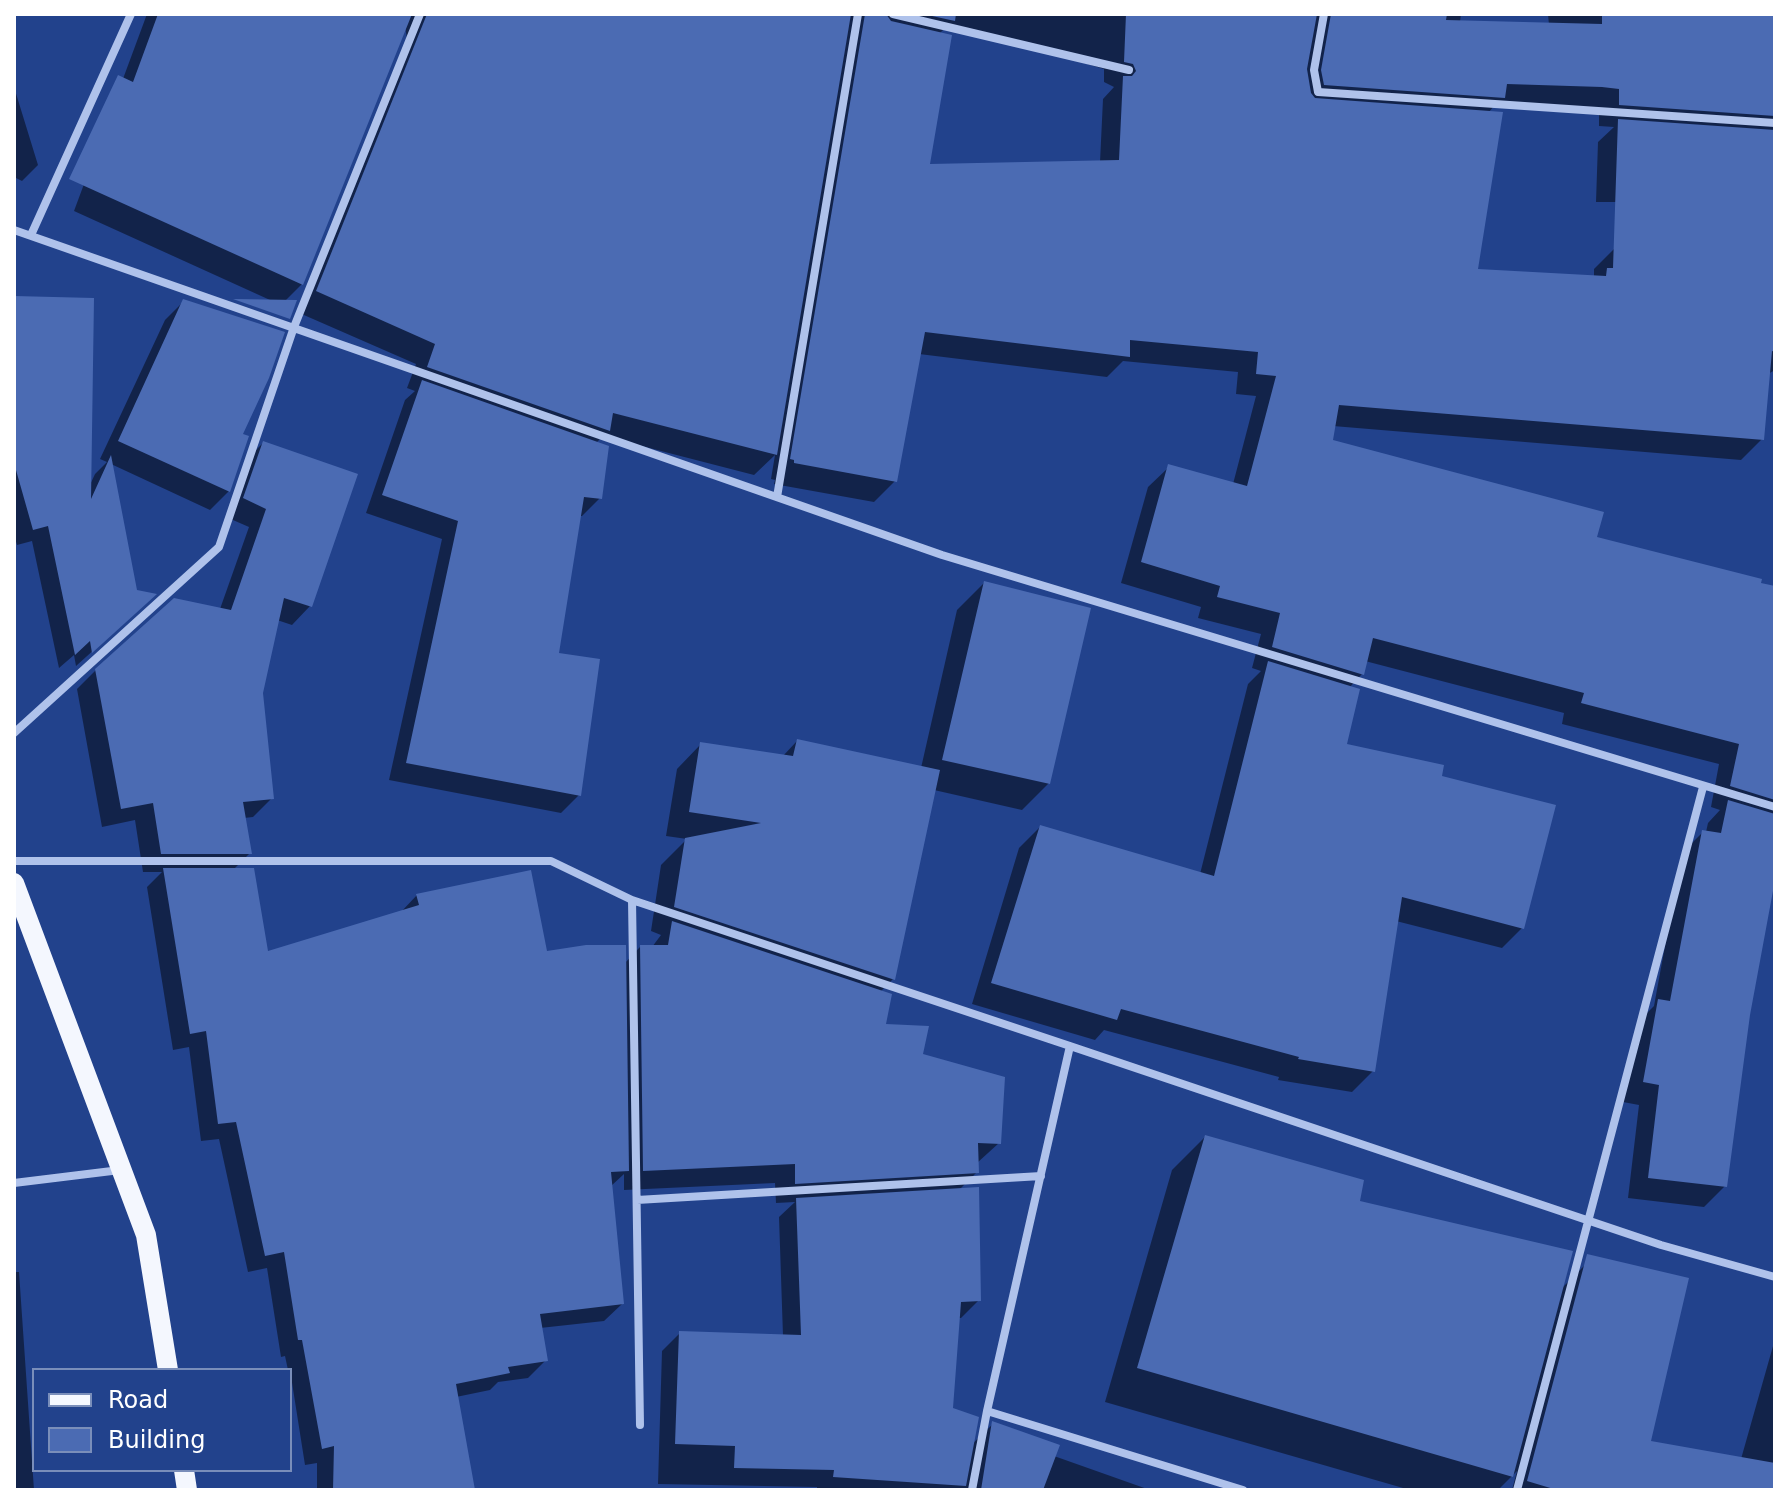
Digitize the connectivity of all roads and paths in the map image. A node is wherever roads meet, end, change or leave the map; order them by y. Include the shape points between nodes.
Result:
1 (131, 14) edge
2 (420, 14) edge
3 (858, 14) edge
4 (893, 14) edge
5 (1324, 14) edge
6 (1129, 70) dead end
7 (1775, 123) edge
8 (14, 230) edge
9 (31, 235) junction
10 (294, 327) junction
11 (777, 497) junction
12 (14, 733) edge
13 (1703, 787) junction
14 (1775, 807) edge
15 (14, 861) edge
16 (14, 883) edge
17 (632, 900) junction
18 (1070, 1046) junction
19 (122, 1170) junction
20 (1041, 1176) junction
21 (14, 1183) edge
22 (637, 1200) junction
23 (1588, 1220) junction
24 (1775, 1277) edge
25 (168, 1368) edge
26 (987, 1411) junction
27 (640, 1425) dead end
28 (972, 1490) edge
29 (1243, 1490) edge
30 (1517, 1490) edge

1 - 9 street
2 - 10 street
3 - 11 street
4 - 6 street
5 - 7 street via 1314,70 1318,92
8 - 9 street
9 - 10 street
10 - 11 street
10 - 12 street via 219,547
11 - 13 street via 957,560
13 - 14 street
13 - 23 street
15 - 17 street via 551,861
16 - 19 main road
17 - 18 street
17 - 22 street
18 - 20 street
18 - 23 street
19 - 21 street
19 - 25 main road via 146,1235
20 - 22 street
20 - 26 street
22 - 27 street
23 - 24 street
23 - 30 street
26 - 28 street
26 - 29 street

